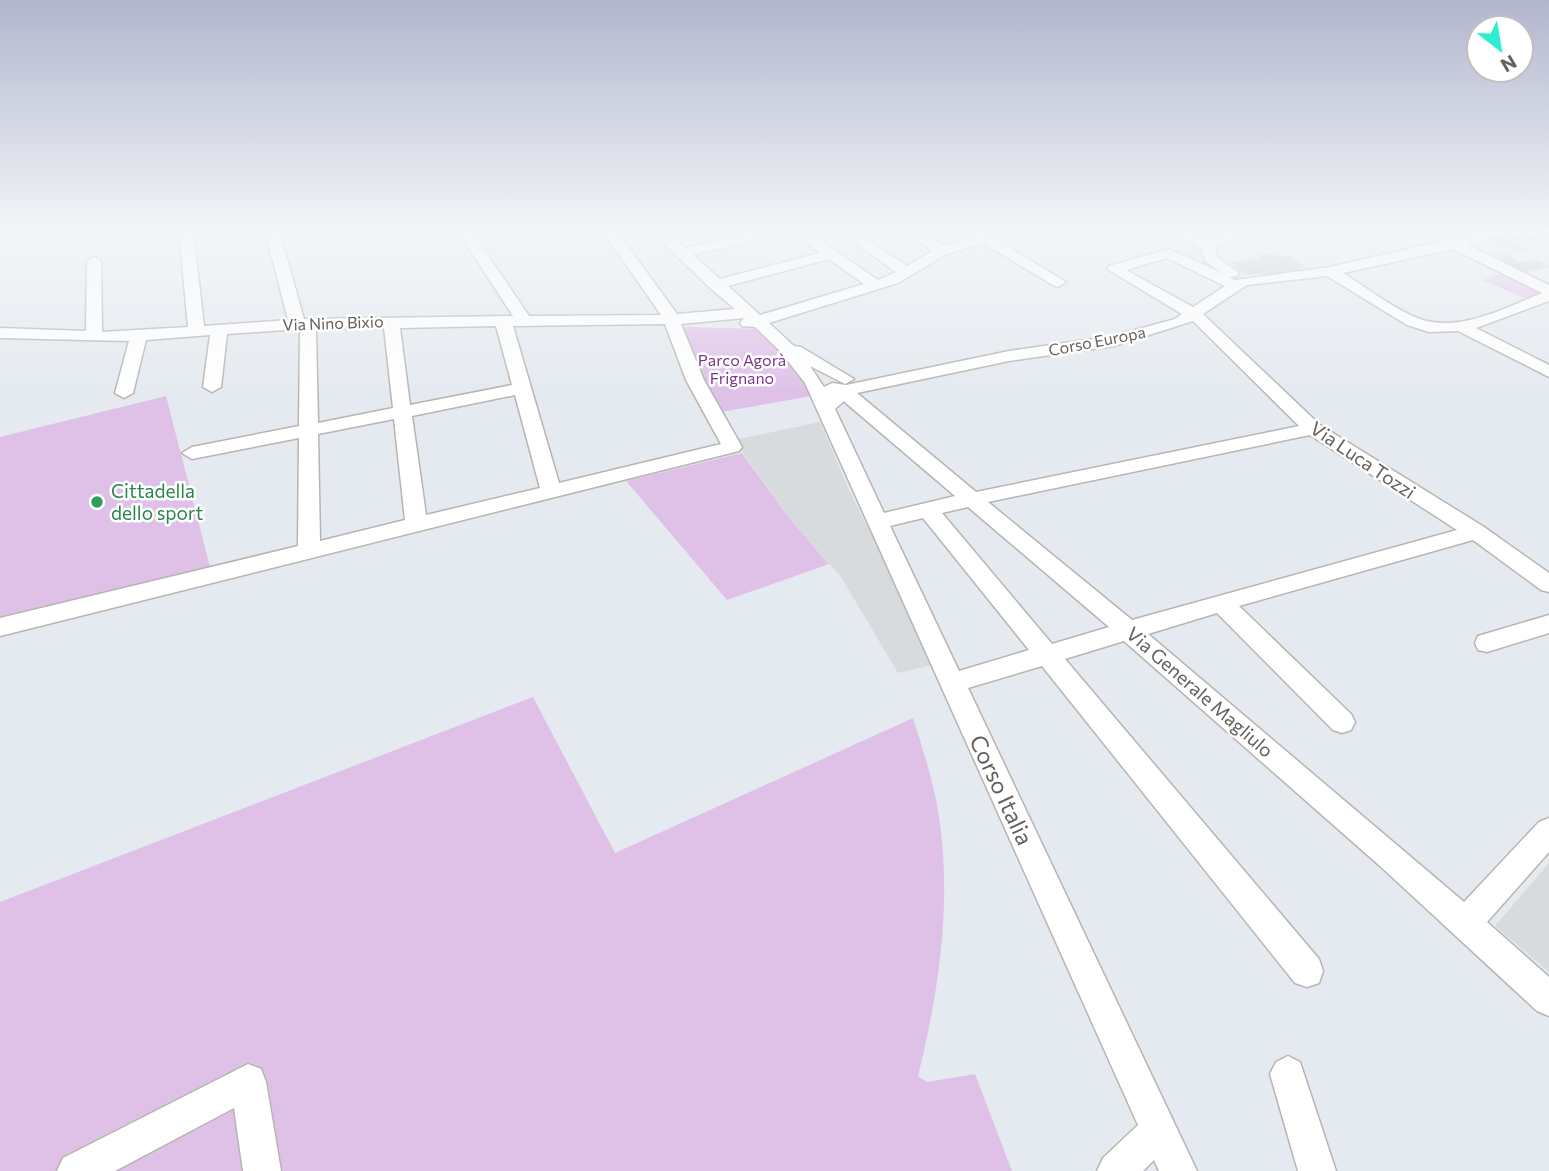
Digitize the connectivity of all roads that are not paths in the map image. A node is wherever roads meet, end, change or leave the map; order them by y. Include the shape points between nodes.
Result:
1 (94, 285) edge
2 (191, 285) edge
3 (290, 285) edge
4 (500, 285) edge
5 (648, 285) edge
6 (715, 285) edge
7 (876, 285) edge
8 (1141, 285) edge
9 (1237, 285) edge
10 (1352, 285) edge
11 (1531, 285) edge
12 (1549, 294) edge
13 (1194, 314) junction
14 (754, 317) junction
15 (671, 318) junction
16 (391, 321) junction
17 (503, 321) junction
18 (524, 321) junction
19 (303, 324) junction
20 (1460, 325) junction
21 (219, 329) junction
22 (196, 331) junction
23 (0, 333) edge
24 (139, 336) junction
25 (94, 337) junction
26 (786, 346) junction
27 (1549, 372) edge
28 (813, 382) junction
29 (854, 385) junction
30 (212, 387) dead end
31 (520, 389) junction
32 (124, 393) dead end
33 (826, 407) junction
34 (402, 412) junction
35 (1313, 429) junction
36 (307, 431) junction
37 (192, 453) dead end
38 (551, 491) junction
39 (971, 500) junction
40 (929, 511) junction
41 (877, 522) junction
42 (415, 523) junction
43 (1476, 532) junction
44 (309, 551) junction
45 (1549, 584) edge
46 (1222, 603) junction
47 (1549, 624) edge
48 (0, 627) edge
49 (1129, 631) junction
50 (1487, 643) dead end
51 (1047, 657) junction
52 (951, 683) junction
53 (1342, 722) dead end
54 (1549, 831) edge
55 (1465, 923) junction
56 (1307, 971) dead end
57 (1549, 999) edge
58 (1288, 1074) dead end
59 (1159, 1130) junction
60 (76, 1171) edge
61 (262, 1171) edge
62 (1116, 1171) edge
63 (1178, 1171) edge
64 (1317, 1171) edge

1 - 25 street
2 - 22 street
3 - 19 street
4 - 18 street
5 - 15 street
6 - 14 street, Corso Italia
7 - 14 street, Via Nino Bixio via 769,317
8 - 13 street, Via Luca Tozzi
9 - 13 street, Corso Europa
10 - 20 street via 1414,322 1436,327
11 - 12 street
12 - 20 street via 1491,318
13 - 29 street, Corso Europa via 1114,341
13 - 35 street, Via Luca Tozzi
14 - 15 street, Via Nino Bixio via 733,324
14 - 26 street, Corso Italia
15 - 18 street, Via Nino Bixio
15 - 38 street via 695,380 732,447
16 - 17 street, Via Nino Bixio
16 - 19 street, Via Nino Bixio
16 - 34 street
17 - 18 street, Via Nino Bixio
17 - 31 street
19 - 21 street, Via Nino Bixio
19 - 36 street
20 - 27 street
21 - 22 street, Via Nino Bixio
21 - 30 street
22 - 24 street, Via Nino Bixio
23 - 25 street, Via Nino Bixio
24 - 25 street, Via Nino Bixio
24 - 32 street
26 - 28 street, Corso Italia
26 - 29 street
28 - 29 street
28 - 33 street, Corso Italia
29 - 33 street
29 - 39 street, Via Generale Magliulo via 853,400
31 - 34 street
31 - 38 street
33 - 41 street, Corso Italia
34 - 36 street
34 - 42 street
35 - 39 street
35 - 43 street, Via Luca Tozzi
36 - 37 street
36 - 44 street
38 - 42 street
39 - 40 street
39 - 49 street, Via Generale Magliulo
40 - 41 street
40 - 51 street
41 - 52 street, Corso Italia
42 - 44 street
43 - 45 street, Via Luca Tozzi
43 - 46 street
44 - 48 street
46 - 49 street
46 - 53 street
47 - 50 street
49 - 51 street
49 - 55 street, Via Generale Magliulo
51 - 52 street
51 - 56 street
52 - 59 street, Corso Italia
54 - 55 street
55 - 57 street, Via Generale Magliulo
58 - 64 street
59 - 62 street
59 - 63 street, Corso Italia
60 - 61 street via 248,1083

